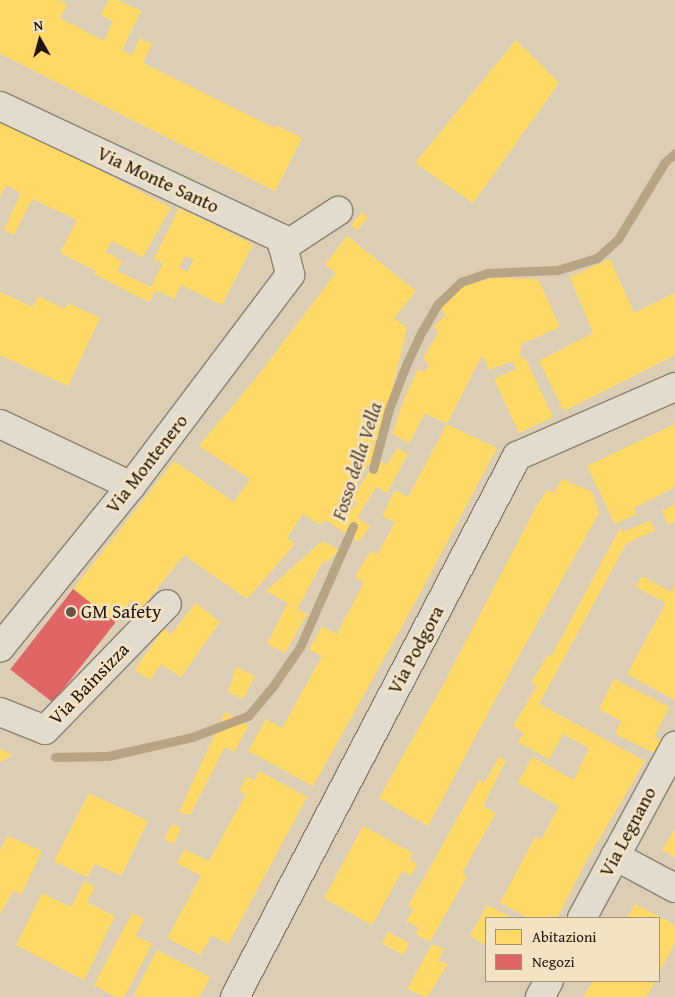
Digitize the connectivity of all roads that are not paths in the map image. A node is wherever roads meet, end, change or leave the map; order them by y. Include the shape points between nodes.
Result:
1 (0, 106) edge
2 (338, 211) dead end
3 (283, 247) junction
4 (675, 387) edge
5 (0, 424) edge
6 (131, 486) junction
7 (166, 604) dead end
8 (0, 648) edge
9 (0, 712) edge
10 (675, 746) edge
11 (615, 856) junction
12 (675, 888) edge
13 (583, 917) edge
14 (548, 982) edge
15 (235, 997) edge
16 (540, 997) edge

1 - 3 street, Via Monte Santo via 281,238
2 - 3 street
3 - 6 street, Via Montenero via 290,275
4 - 15 street, Via Podgora via 517,456
5 - 6 street
6 - 8 street, Via Montenero
7 - 9 street, Via Bainsizza via 45,730
10 - 11 street, Via Legnano
11 - 12 street
11 - 13 street, Via Legnano
14 - 16 street

